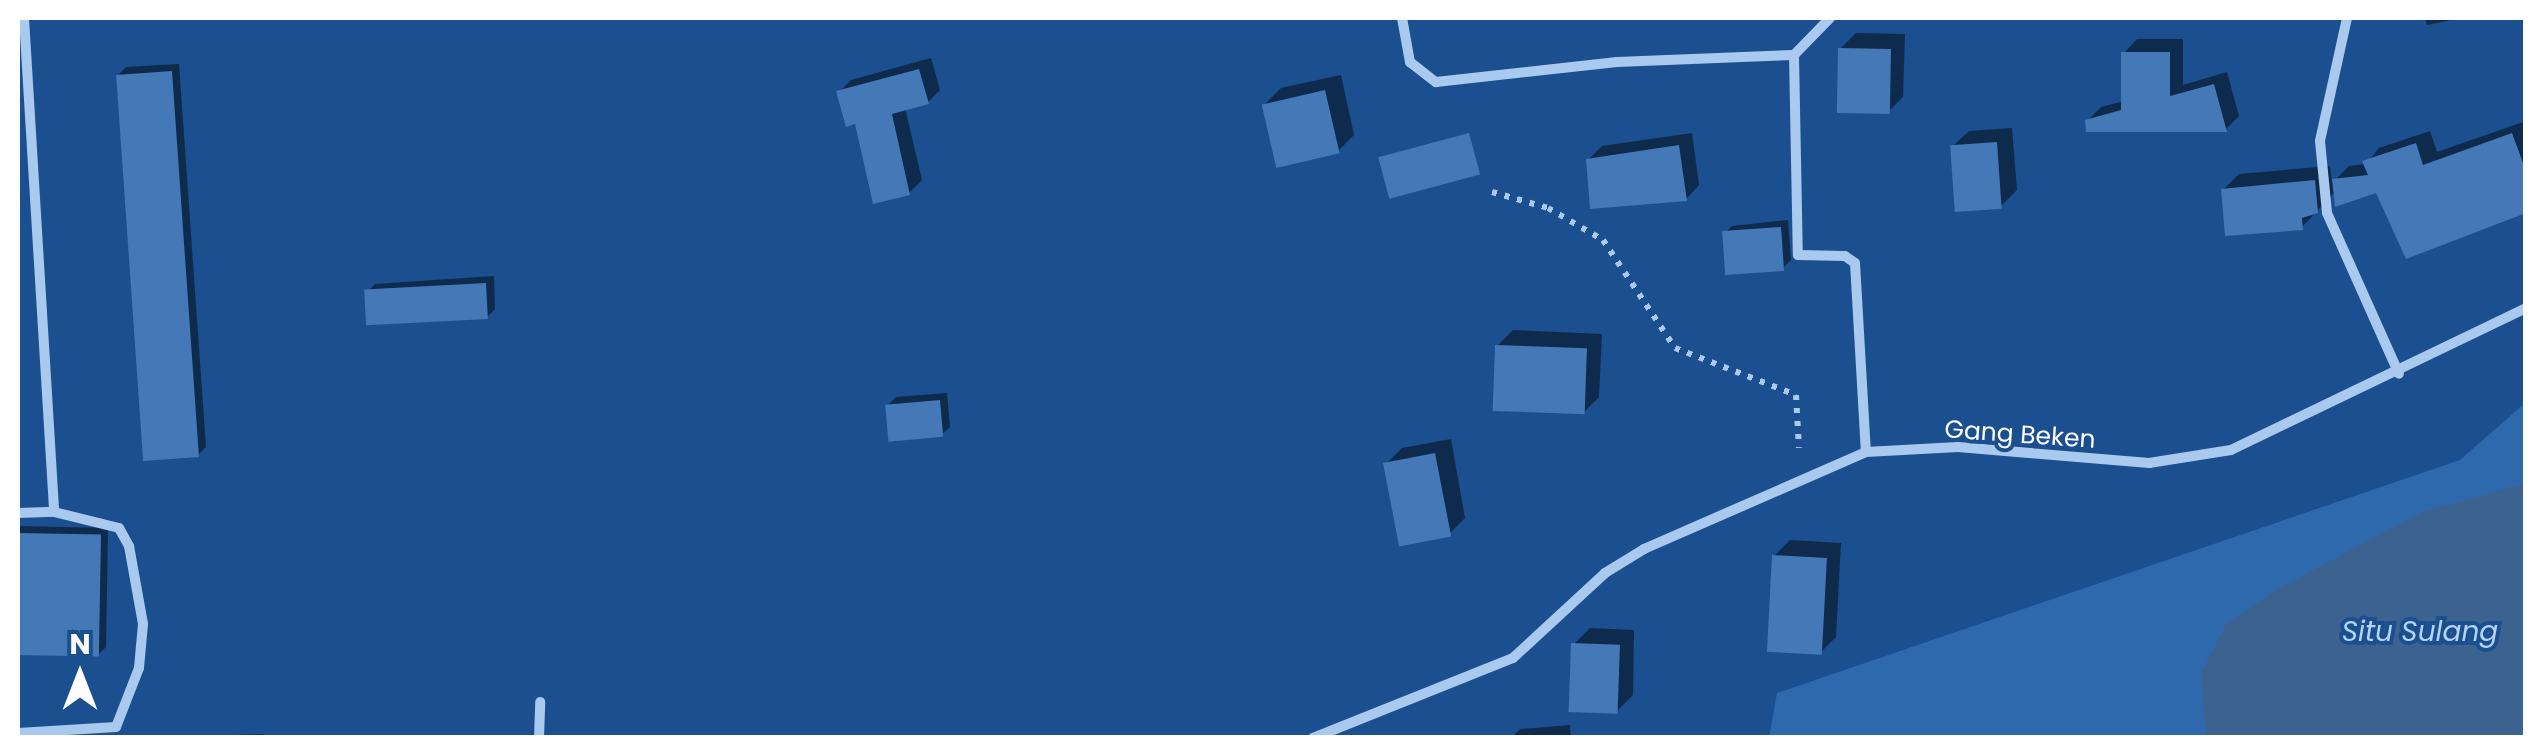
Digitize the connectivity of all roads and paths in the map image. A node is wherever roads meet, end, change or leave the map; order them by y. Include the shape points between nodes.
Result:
1 (24, 18) edge
2 (1402, 18) edge
3 (1830, 18) edge
4 (2347, 18) edge
5 (1794, 55) junction
6 (30, 164) junction
7 (18, 166) edge
8 (1492, 192) dead end
9 (2526, 308) edge
10 (2399, 374) junction
11 (1866, 452) junction
12 (1802, 484) junction
13 (54, 512) junction
14 (18, 513) edge
15 (540, 702) dead end
16 (18, 733) edge
17 (94, 735) edge
18 (539, 738) edge
19 (1313, 738) edge

1 - 6 street
2 - 5 street via 1410,62 1436,82 1617,62
3 - 5 street
4 - 10 street via 2320,141 2327,212
5 - 11 street via 1798,255 1845,256 1855,263
6 - 7 street
6 - 13 street
8 - 12 path via 1548,208 1602,240 1674,348 1796,395
9 - 10 street, Gang Beken
10 - 11 street, Gang Beken via 2231,450 2150,463 1958,447
11 - 12 street, Gang Beken
12 - 19 street, Gang Beken via 1644,549 1605,573 1513,658
13 - 14 street
13 - 17 street via 114,524 129,546 142,624 139,668 116,727
15 - 18 street
16 - 17 street

